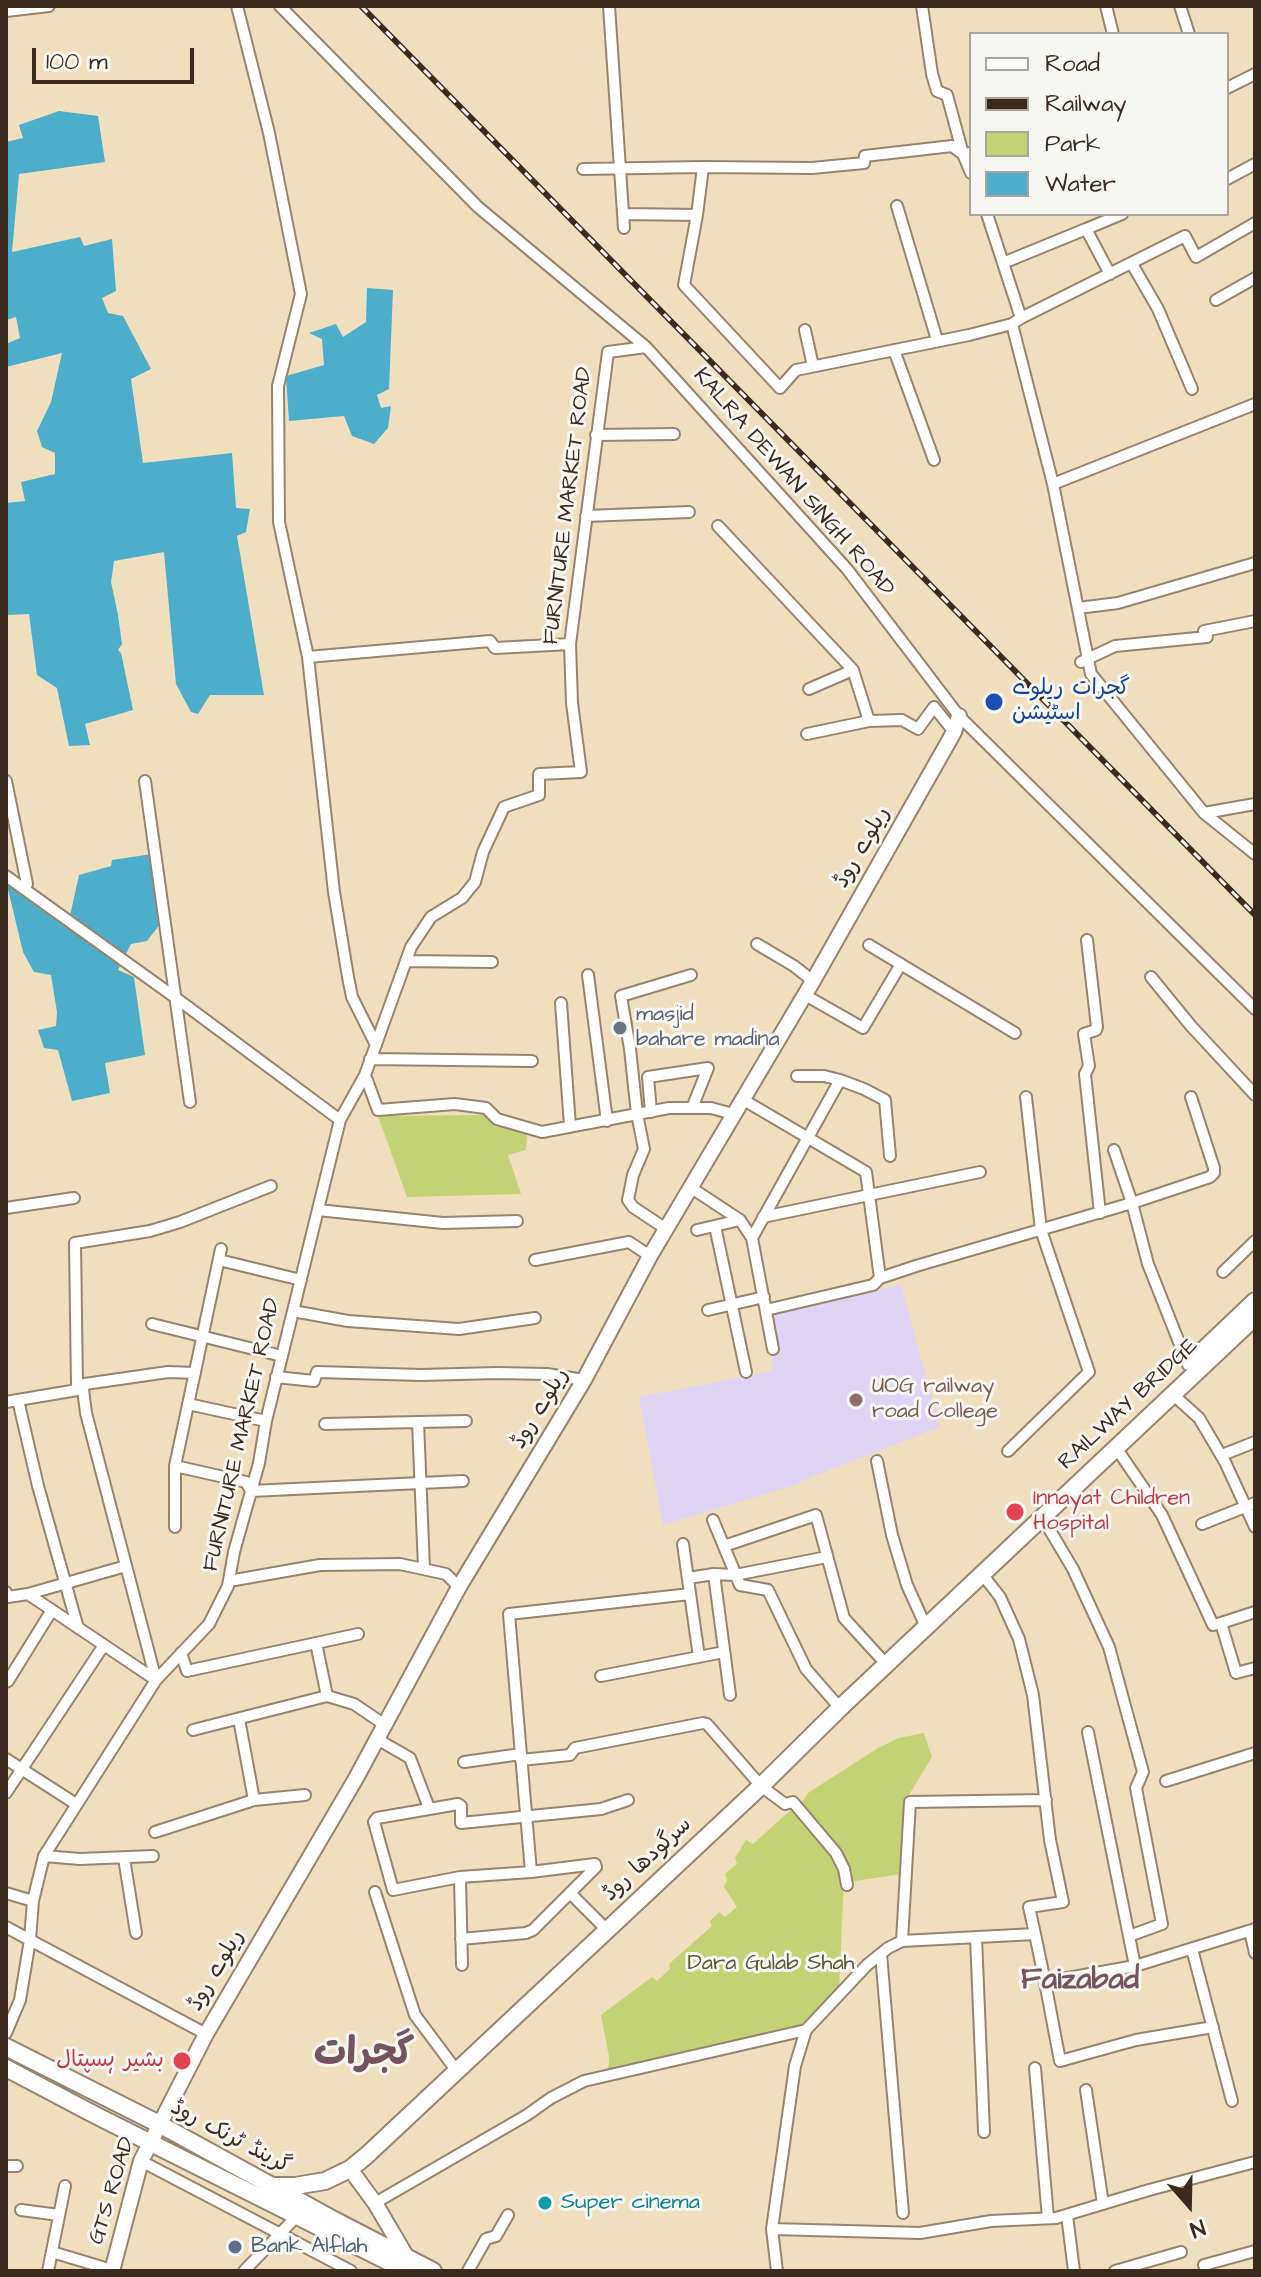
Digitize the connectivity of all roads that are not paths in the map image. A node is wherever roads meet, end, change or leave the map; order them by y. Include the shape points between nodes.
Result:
1 (49, 6) edge
2 (237, 6) edge
3 (280, 6) edge
4 (609, 6) edge
5 (922, 6) edge
6 (1106, 6) edge
7 (1180, 6) edge
8 (6, 11) edge
9 (1112, 32) edge
10 (1188, 32) edge
11 (1255, 74) edge
12 (1229, 87) edge
13 (967, 154) edge
14 (1255, 164) edge
15 (621, 167) junction
16 (703, 167) junction
17 (583, 169) dead end
18 (1229, 178) edge
19 (897, 206) dead end
20 (623, 214) junction
21 (697, 215) junction
22 (988, 216) edge
23 (1117, 216) edge
24 (1255, 223) edge
25 (624, 228) dead end
26 (1086, 229) junction
27 (1003, 263) junction
28 (1132, 264) junction
29 (1110, 274) junction
30 (1255, 278) edge
31 (1216, 300) dead end
32 (1016, 321) junction
33 (805, 330) dead end
34 (937, 340) junction
35 (646, 347) junction
36 (894, 350) junction
37 (813, 366) junction
38 (1192, 389) dead end
39 (1255, 404) edge
40 (674, 434) dead end
41 (596, 435) junction
42 (934, 460) dead end
43 (1053, 484) junction
44 (689, 512) dead end
45 (586, 516) junction
46 (718, 526) dead end
47 (1255, 563) edge
48 (1078, 608) junction
49 (1255, 621) edge
50 (570, 644) junction
51 (308, 657) junction
52 (1084, 660) junction
53 (853, 670) junction
54 (809, 689) dead end
55 (959, 716) junction
56 (869, 721) junction
57 (954, 732) junction
58 (807, 734) dead end
59 (6, 781) edge
60 (145, 781) dead end
61 (1255, 804) edge
62 (1204, 813) junction
63 (1255, 854) edge
64 (6, 876) edge
65 (27, 884) dead end
66 (1087, 940) dead end
67 (757, 944) dead end
68 (869, 945) dead end
69 (406, 961) junction
70 (492, 962) dead end
71 (901, 964) junction
72 (588, 975) dead end
73 (691, 975) dead end
74 (1151, 977) dead end
75 (813, 981) junction
76 (805, 995) junction
77 (176, 998) junction
78 (561, 1003) dead end
79 (1255, 1009) edge
80 (1015, 1033) dead end
81 (376, 1045) junction
82 (370, 1059) junction
83 (532, 1061) dead end
84 (365, 1075) junction
85 (797, 1076) dead end
86 (840, 1080) junction
87 (1255, 1095) edge
88 (1026, 1097) dead end
89 (1191, 1097) dead end
90 (742, 1099) junction
91 (190, 1102) dead end
92 (692, 1108) junction
93 (651, 1112) junction
94 (637, 1114) junction
95 (733, 1114) junction
96 (340, 1120) junction
97 (607, 1121) junction
98 (570, 1126) junction
99 (807, 1138) junction
100 (1114, 1150) dead end
101 (890, 1156) dead end
102 (980, 1172) dead end
103 (271, 1186) dead end
104 (690, 1187) junction
105 (869, 1195) junction
106 (74, 1198) dead end
107 (1132, 1203) junction
108 (6, 1208) edge
109 (318, 1210) junction
110 (1100, 1213) junction
111 (763, 1217) junction
112 (740, 1220) junction
113 (517, 1221) dead end
114 (715, 1226) junction
115 (666, 1229) junction
116 (697, 1230) dead end
117 (1041, 1230) junction
118 (752, 1238) junction
119 (1255, 1241) edge
120 (650, 1256) junction
121 (535, 1260) dead end
122 (1223, 1272) dead end
123 (880, 1278) junction
124 (301, 1280) junction
125 (764, 1297) junction
126 (1255, 1301) edge
127 (732, 1305) junction
128 (708, 1310) dead end
129 (766, 1310) junction
130 (293, 1311) junction
131 (1255, 1317) edge
132 (535, 1318) dead end
133 (152, 1324) dead end
134 (1255, 1330) edge
135 (203, 1336) junction
136 (773, 1349) dead end
137 (282, 1356) junction
138 (1188, 1365) junction
139 (746, 1372) dead end
140 (195, 1373) junction
141 (276, 1377) junction
142 (584, 1380) junction
143 (80, 1387) junction
144 (18, 1400) junction
145 (1179, 1400) junction
146 (6, 1402) edge
147 (188, 1404) junction
148 (266, 1421) junction
149 (466, 1421) dead end
150 (418, 1422) junction
151 (325, 1424) dead end
152 (1255, 1442) edge
153 (1008, 1451) dead end
154 (1121, 1455) junction
155 (1222, 1455) junction
156 (877, 1461) dead end
157 (175, 1466) junction
158 (463, 1481) dead end
159 (419, 1483) junction
160 (251, 1491) junction
161 (1250, 1505) edge
162 (713, 1520) dead end
163 (1039, 1524) junction
164 (1202, 1524) dead end
165 (175, 1527) dead end
166 (1255, 1527) edge
167 (683, 1544) dead end
168 (724, 1546) junction
169 (827, 1557) junction
170 (126, 1566) junction
171 (424, 1568) junction
172 (714, 1574) junction
173 (982, 1574) junction
174 (735, 1575) junction
175 (688, 1578) junction
176 (229, 1581) junction
177 (65, 1583) junction
178 (459, 1587) junction
179 (6, 1592) edge
180 (28, 1594) junction
181 (690, 1594) junction
182 (52, 1610) junction
183 (1255, 1612) edge
184 (1221, 1623) junction
185 (926, 1627) junction
186 (78, 1628) junction
187 (358, 1634) dead end
188 (316, 1643) junction
189 (104, 1645) junction
190 (724, 1652) junction
191 (181, 1653) junction
192 (699, 1657) junction
193 (886, 1664) junction
194 (1255, 1668) edge
195 (601, 1676) dead end
196 (156, 1680) junction
197 (6, 1682) edge
198 (730, 1695) dead end
199 (327, 1696) junction
200 (840, 1708) junction
201 (239, 1719) junction
202 (385, 1725) junction
203 (193, 1730) dead end
204 (1088, 1732) dead end
205 (377, 1739) junction
206 (1255, 1753) edge
207 (521, 1757) junction
208 (6, 1759) edge
209 (464, 1762) dead end
210 (22, 1769) junction
211 (1166, 1781) dead end
212 (761, 1786) junction
213 (6, 1793) edge
214 (305, 1795) dead end
215 (254, 1800) junction
216 (628, 1800) dead end
217 (1046, 1800) junction
218 (76, 1804) junction
219 (429, 1808) junction
220 (527, 1816) junction
221 (155, 1832) dead end
222 (44, 1856) junction
223 (153, 1856) dead end
224 (124, 1858) junction
225 (531, 1872) junction
226 (460, 1877) junction
227 (847, 1885) dead end
228 (375, 1892) dead end
229 (6, 1893) edge
230 (571, 1894) junction
231 (33, 1901) junction
232 (6, 1927) edge
233 (606, 1929) junction
234 (1253, 1930) edge
235 (136, 1933) dead end
236 (1035, 1934) junction
237 (1129, 1936) junction
238 (976, 1937) junction
239 (461, 1939) junction
240 (30, 1940) junction
241 (902, 1941) junction
242 (1192, 1949) junction
243 (1255, 1953) edge
244 (881, 1954) junction
245 (462, 1965) dead end
246 (1135, 1966) junction
247 (1045, 1982) junction
248 (1213, 2027) junction
249 (806, 2030) junction
250 (6, 2033) edge
251 (206, 2034) junction
252 (6, 2047) edge
253 (6, 2068) edge
254 (1035, 2068) dead end
255 (456, 2070) junction
256 (1086, 2090) dead end
257 (1232, 2101) dead end
258 (159, 2124) junction
259 (984, 2132) dead end
260 (149, 2142) junction
261 (141, 2161) junction
262 (1255, 2162) edge
263 (350, 2169) junction
264 (65, 2186) dead end
265 (273, 2186) junction
266 (375, 2203) junction
267 (1103, 2204) junction
268 (21, 2210) dead end
269 (903, 2213) dead end
270 (59, 2215) junction
271 (508, 2215) dead end
272 (1067, 2215) junction
273 (297, 2216) junction
274 (1048, 2218) junction
275 (772, 2229) junction
276 (280, 2233) junction
277 (1255, 2251) edge
278 (52, 2252) junction
279 (1181, 2252) dead end
280 (408, 2265) edge
281 (388, 2266) edge
282 (112, 2270) edge
283 (48, 2271) edge
284 (244, 2271) edge
285 (351, 2271) edge
286 (433, 2271) edge
287 (468, 2271) edge
288 (777, 2271) edge
289 (1074, 2271) edge
290 (1115, 2271) edge
291 (1206, 2271) edge

1 - 8 street
2 - 51 street via 301,294 278,386 279,522
3 - 35 street, KALRA DEWAN SINGH ROAD via 478,207
4 - 15 street
5 - 13 street via 937,91 947,95
6 - 9 street
7 - 10 street
11 - 12 street
13 - 16 street via 952,146 812,168
14 - 18 street
15 - 16 street
15 - 17 street
15 - 20 street
16 - 21 street
19 - 34 street
20 - 21 street
20 - 25 street
21 - 37 street via 684,285 780,388 796,370
22 - 27 street
23 - 26 street
24 - 28 street via 1196,257 1185,236
26 - 27 street
26 - 29 street
27 - 32 street
28 - 29 street
28 - 38 street
29 - 32 street
30 - 31 street
32 - 34 street
32 - 43 street
33 - 37 street
34 - 36 street
35 - 41 street, FURNITURE MARKET ROAD via 608,352
35 - 55 street, KALRA DEWAN SINGH ROAD via 847,569
36 - 37 street
36 - 42 street
39 - 43 street
40 - 41 street
41 - 45 street, FURNITURE MARKET ROAD
43 - 48 street
44 - 45 street
45 - 50 street, FURNITURE MARKET ROAD
46 - 53 street
47 - 48 street via 1118,603
48 - 52 street
49 - 52 street via 1204,631 1207,637 1115,646
50 - 51 street via 495,648 490,641
50 - 69 street, FURNITURE MARKET ROAD via 581,772 539,774 539,795 504,807 475,882 462,898 431,917
51 - 81 street via 348,977
52 - 62 street
53 - 54 street
53 - 56 street
55 - 57 street, ریلوے روڈ
55 - 79 street, KALRA DEWAN SINGH ROAD
56 - 57 street via 902,720 918,729 934,707
56 - 58 street
57 - 75 street, ریلوے روڈ
59 - 65 street
60 - 77 street
61 - 62 street
62 - 63 street
64 - 77 street
66 - 110 street via 1097,1027 1084,1034 1089,1066 1085,1074
67 - 75 street
68 - 71 street
69 - 70 street
69 - 81 street, FURNITURE MARKET ROAD
71 - 76 street via 863,1028
71 - 80 street
72 - 97 street
73 - 94 street via 621,996
74 - 87 street
75 - 76 street, ریلوے روڈ
76 - 90 street, ریلوے روڈ
77 - 91 street
77 - 96 street
78 - 98 street
81 - 82 street, FURNITURE MARKET ROAD
82 - 83 street
82 - 84 street, FURNITURE MARKET ROAD
84 - 96 street, FURNITURE MARKET ROAD
84 - 98 street via 378,1110 455,1104 486,1108 497,1119 542,1132
85 - 86 street
86 - 99 street
86 - 101 street via 885,1100
88 - 117 street
89 - 107 street via 1214,1173
90 - 95 street, ریلوے روڈ
90 - 99 street
92 - 93 street
92 - 93 street via 708,1068 648,1077
92 - 95 street
93 - 94 street
94 - 97 street
94 - 115 street via 644,1149 628,1200
95 - 104 street, ریلوے روڈ
96 - 109 street, FURNITURE MARKET ROAD
97 - 98 street
99 - 105 street via 866,1172
99 - 111 street
100 - 107 street
102 - 105 street
103 - 143 street via 150,1231 75,1243
104 - 112 street
104 - 115 street, ریلوے روڈ
105 - 111 street
105 - 123 street
106 - 108 street
107 - 110 street
107 - 138 street via 1148,1264
109 - 113 street via 443,1223
109 - 124 street, FURNITURE MARKET ROAD
110 - 117 street
111 - 118 street
112 - 114 street
112 - 118 street
114 - 116 street
114 - 127 street
115 - 120 street, ریلوے روڈ
117 - 123 street
117 - 153 street via 1089,1372
118 - 125 street
119 - 122 street
120 - 121 street via 629,1242
120 - 142 street, ریلوے روڈ
123 - 129 street via 873,1285
124 - 130 street, FURNITURE MARKET ROAD
124 - 135 street via 220,1254
125 - 127 street
125 - 129 street
126 - 138 main road
127 - 128 street
127 - 139 street
129 - 136 street
130 - 132 street via 348,1321 459,1329
130 - 137 street, FURNITURE MARKET ROAD
131 - 163 main road, RAILWAY BRIDGE
133 - 135 street
134 - 145 main road
135 - 137 street
135 - 140 street
137 - 141 street, FURNITURE MARKET ROAD
138 - 163 main road via 1048,1499 1038,1512
140 - 143 street via 168,1372
140 - 147 street
141 - 142 street via 314,1381 317,1372 497,1373
141 - 148 street, FURNITURE MARKET ROAD
142 - 178 street, ریلوے روڈ
143 - 144 street
143 - 170 street
144 - 146 street
144 - 177 street
145 - 154 main road
145 - 155 street via 1199,1418
147 - 148 street
147 - 157 street
148 - 160 street, FURNITURE MARKET ROAD
149 - 150 street
150 - 151 street
150 - 159 street
152 - 155 street
154 - 163 main road
154 - 184 street via 1162,1515 1213,1625
155 - 161 street
156 - 185 street via 892,1535
157 - 160 street via 246,1482
157 - 165 street
158 - 159 street
159 - 160 street
159 - 171 street
160 - 176 street, FURNITURE MARKET ROAD
161 - 164 street
161 - 166 street
162 - 168 street
163 - 173 main road, سرگودھا روڈ
163 - 237 street via 1073,1569 1109,1647 1143,1772 1136,1788 1162,1924
167 - 175 street
168 - 169 street via 816,1515
168 - 174 street
169 - 174 street
169 - 193 street via 844,1618
170 - 177 street
170 - 196 street
171 - 176 street via 320,1565
171 - 178 street via 446,1574
172 - 174 street
172 - 175 street
172 - 190 street
173 - 185 main road, سرگودھا روڈ
173 - 217 street via 1000,1597 1019,1639 1033,1695
174 - 200 street via 741,1585 770,1592 806,1669
175 - 181 street
176 - 191 street, FURNITURE MARKET ROAD via 209,1624
177 - 180 street
177 - 186 street
178 - 202 street, ریلوے روڈ
179 - 180 street via 8,1597
180 - 182 street
181 - 192 street
181 - 207 street via 509,1614
182 - 186 street
182 - 197 street
183 - 184 street
184 - 194 street via 1236,1673
185 - 193 main road, سرگودھا روڈ
186 - 189 street
187 - 188 street
188 - 191 street via 187,1671
188 - 199 street
189 - 196 street
189 - 210 street
190 - 192 street
190 - 198 street
191 - 196 street, FURNITURE MARKET ROAD
192 - 195 street
193 - 200 main road, سرگودھا روڈ
196 - 218 street, FURNITURE MARKET ROAD
199 - 201 street
199 - 202 street via 354,1704
200 - 212 main road, سرگودھا روڈ
201 - 203 street
201 - 215 street
202 - 205 street, ریلوے روڈ
204 - 237 street
205 - 219 street via 410,1758
205 - 251 street, ریلوے روڈ
206 - 211 street
207 - 209 street
207 - 212 street via 570,1755 575,1748 703,1723
207 - 220 street
208 - 210 street
210 - 213 street
210 - 218 street
212 - 227 street via 785,1804 793,1802 836,1853
212 - 233 main road, سرگودھا روڈ
214 - 215 street
215 - 221 street
216 - 220 street via 601,1809
217 - 236 street via 1063,1902 1029,1907
217 - 241 street via 910,1802
218 - 222 street, FURNITURE MARKET ROAD
219 - 220 street via 460,1804 461,1823
219 - 226 street via 374,1822 393,1890
220 - 225 street
222 - 224 street
222 - 231 street, FURNITURE MARKET ROAD
223 - 224 street
224 - 235 street
225 - 226 street
225 - 230 street via 595,1864
226 - 239 street
228 - 255 street via 415,2015
229 - 231 street
230 - 233 street
230 - 239 street via 529,1932
231 - 240 street, FURNITURE MARKET ROAD
232 - 240 street
233 - 255 main road, سرگودھا روڈ
234 - 242 street
234 - 243 street
236 - 238 street
236 - 247 street
237 - 246 street
238 - 241 street
238 - 259 street
239 - 245 street
240 - 250 street, FURNITURE MARKET ROAD via 20,2000
240 - 251 street
241 - 244 street
242 - 246 street
242 - 248 street
244 - 249 street
244 - 269 street
246 - 247 street
247 - 248 street via 1060,2061 1136,2040
248 - 257 street
249 - 266 street via 584,2081
249 - 275 street via 795,2066
251 - 258 street, ریلوے روڈ
252 - 258 main road, گرینڈ ٹرنک روڈ
253 - 260 main road, گرینڈ ٹرنک روڈ
254 - 274 street
255 - 263 main road, سرگودھا روڈ
256 - 267 street
258 - 260 street, GTS ROAD
258 - 265 main road, گرینڈ ٹرنک روڈ
260 - 261 street, GTS ROAD
260 - 273 main road, گرینڈ ٹرنک روڈ
261 - 276 street
261 - 282 street, GTS ROAD
262 - 267 street
263 - 265 main road, سرگودھا روڈ via 325,2181
263 - 266 street
264 - 270 street
265 - 280 main road, گرینڈ ٹرنک روڈ
266 - 280 street
267 - 272 street
268 - 270 street
270 - 278 street
271 - 287 street
272 - 274 street
272 - 289 street
273 - 276 street
273 - 281 main road, گرینڈ ٹرنک روڈ
274 - 275 street via 920,2233
275 - 288 street
276 - 284 street
276 - 285 street
277 - 291 street via 1204,2265
278 - 282 street
278 - 283 street
279 - 290 street
280 - 281 main road, گرینڈ ٹرنک روڈ
280 - 286 main road, گرینڈ ٹرنک روڈ

